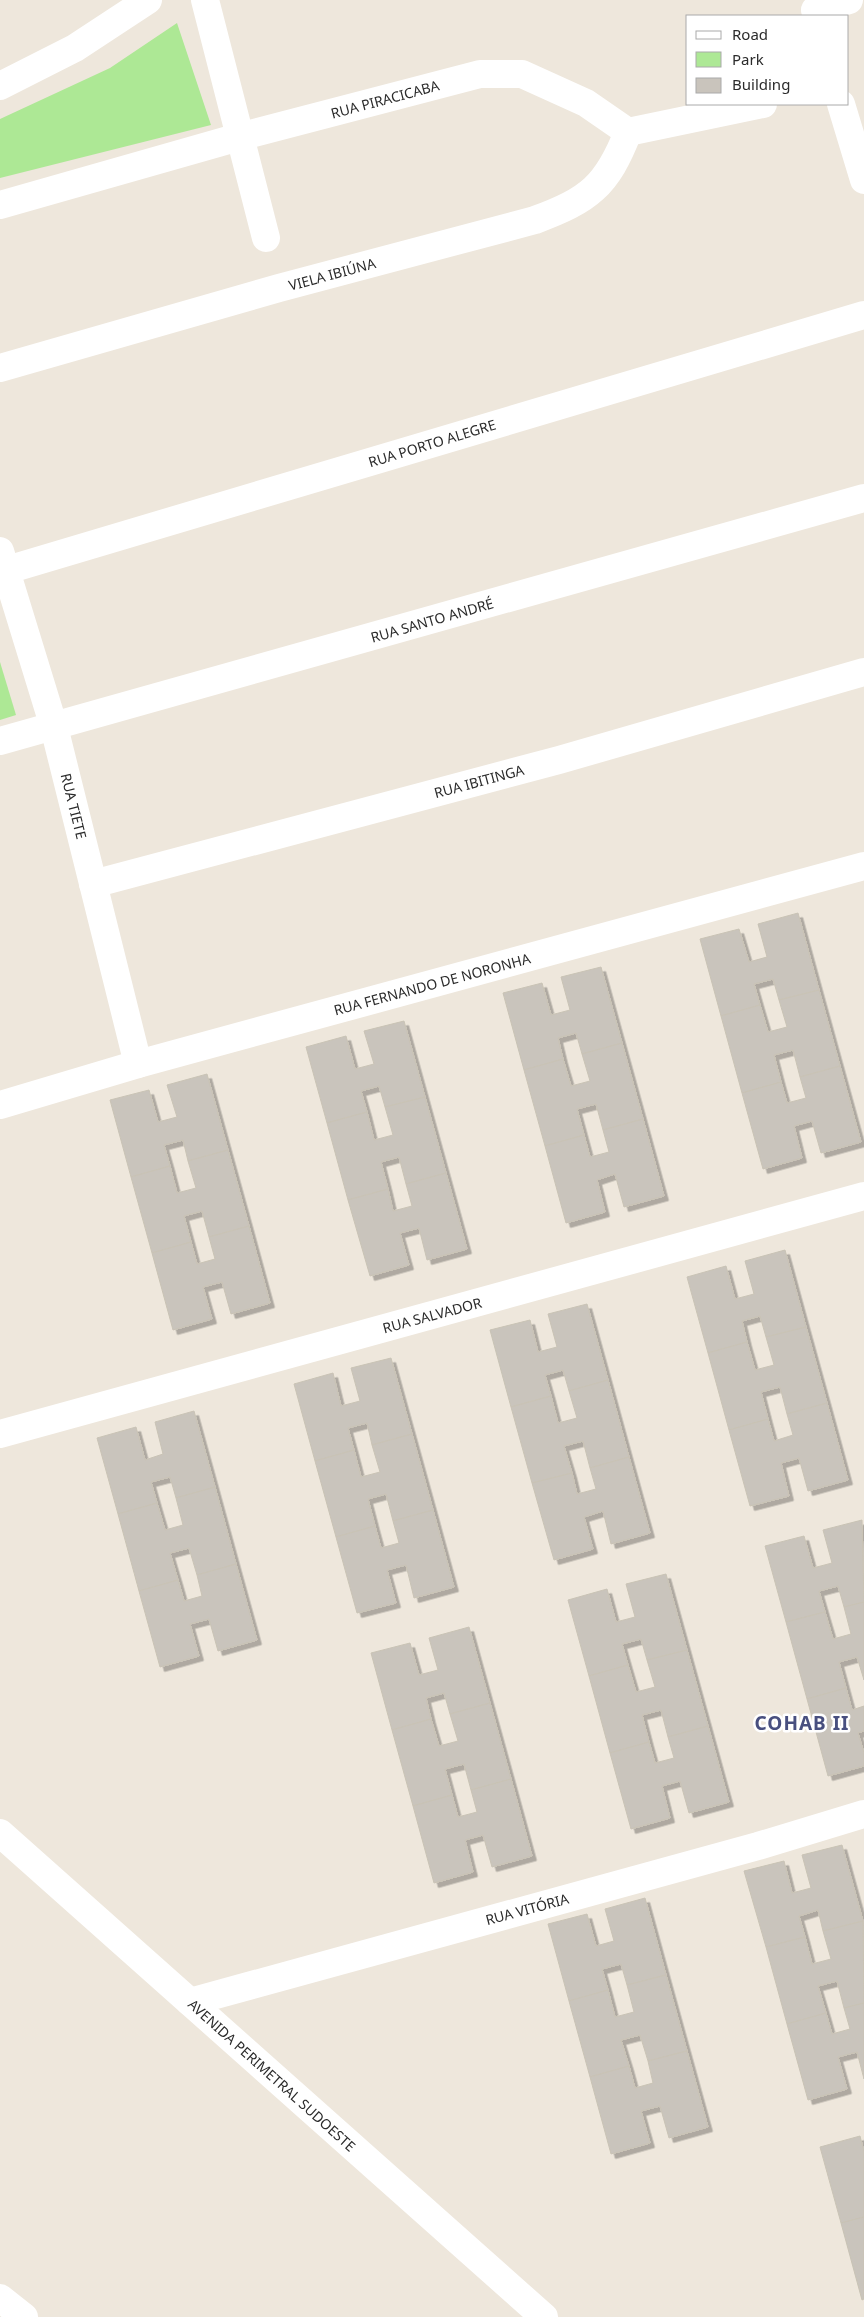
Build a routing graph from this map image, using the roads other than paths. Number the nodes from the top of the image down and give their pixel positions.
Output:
1 (148, 0) edge
2 (205, 0) edge
3 (849, 0) edge
4 (815, 9) edge
5 (0, 86) edge
6 (758, 105) edge
7 (841, 105) edge
8 (628, 132) junction
9 (239, 137) junction
10 (864, 180) edge
11 (0, 205) edge
12 (266, 238) dead end
13 (864, 315) edge
14 (0, 368) edge
15 (864, 498) edge
16 (2, 564) edge
17 (864, 672) edge
18 (54, 727) junction
19 (0, 741) edge
20 (864, 866) edge
21 (93, 884) junction
22 (138, 1064) junction
23 (0, 1105) edge
24 (864, 1196) edge
25 (3, 1430) edge
26 (864, 1814) edge
27 (0, 1833) edge
28 (190, 2002) junction
29 (0, 2298) edge
30 (24, 2317) edge
31 (544, 2317) edge

1 - 5 street
2 - 9 street
3 - 4 street
6 - 8 street
7 - 10 street
8 - 9 street, RUA PIRACICABA
8 - 14 street, VIELA IBIÚNA
9 - 11 street, RUA PIRACICABA
9 - 12 street
13 - 16 street, RUA PORTO ALEGRE
15 - 18 street, RUA SANTO ANDRÉ
16 - 18 street, RUA TIETE
17 - 21 street, RUA IBITINGA
18 - 19 street, RUA SANTO ANDRÉ
18 - 21 street, RUA TIETE
20 - 22 street, RUA FERNANDO DE NORONHA
21 - 22 street, RUA TIETE
22 - 23 street, RUA FERNANDO DE NORONHA
24 - 25 street, RUA SALVADOR
26 - 28 street, RUA VITÓRIA
27 - 28 street, AVENIDA PERIMETRAL SUDOESTE
28 - 31 street, AVENIDA PERIMETRAL SUDOESTE
29 - 30 street

